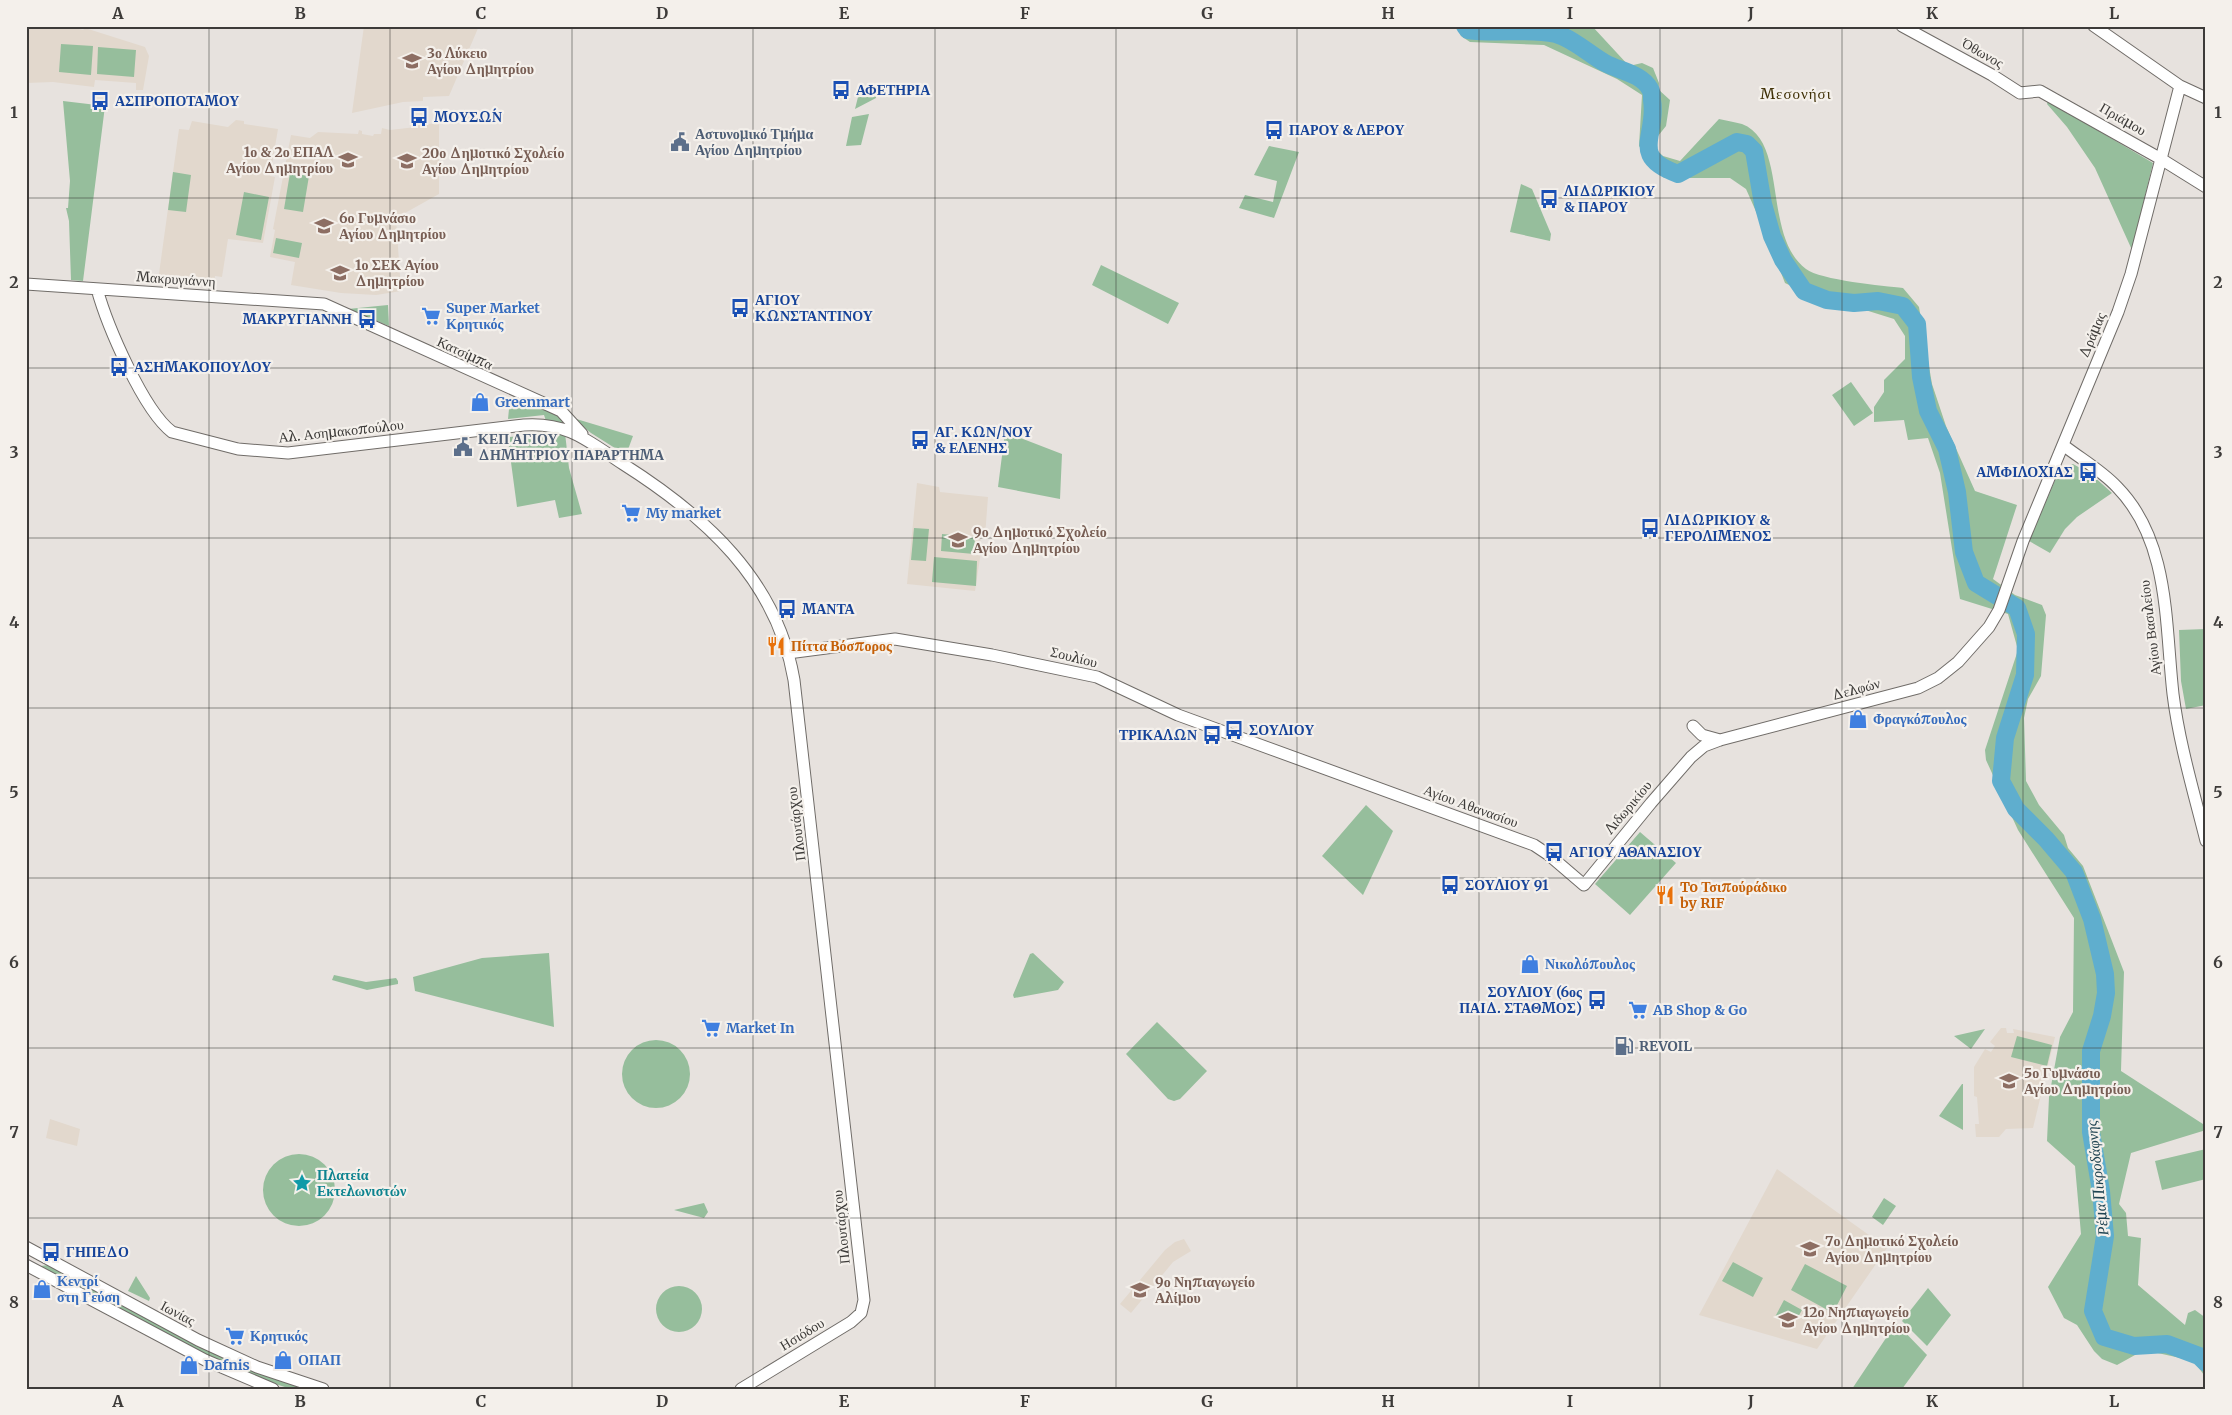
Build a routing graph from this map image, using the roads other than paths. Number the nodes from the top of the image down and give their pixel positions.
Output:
1 (1902, 26) edge
2 (2094, 26) edge
3 (2180, 86) junction
4 (2020, 94) joint
5 (2206, 98) edge
6 (2161, 158) junction
7 (2206, 187) edge
8 (26, 284) edge
9 (97, 289) junction
10 (324, 304) joint
11 (586, 439) junction
12 (2063, 445) junction
13 (2007, 588) joint
14 (788, 653) junction
15 (1693, 726) dead end
16 (1720, 740) junction
17 (1698, 751) joint
18 (1337, 772) joint
19 (2206, 841) edge
20 (1584, 885) joint
21 (26, 1247) edge
22 (26, 1265) edge
23 (864, 1294) joint
24 (273, 1389) edge
25 (323, 1389) edge
26 (741, 1389) edge

1 - 4 street, Όθωνος
2 - 3 street
3 - 5 street
3 - 6 street, Δράμας
4 - 6 street, Πριάμου
6 - 7 street, Πριάμου
6 - 12 street, Δράμας
8 - 9 street, Μακρυγιάννη
9 - 10 street, Μακρυγιάννη
9 - 11 street, Αλ. Ασημακοπούλου
10 - 11 street, Κατσίμπα
11 - 14 street, Πλουτάρχου
12 - 13 street, Δράμας
12 - 19 street, Αγίου Βασιλείου
13 - 16 street, Δελφών
14 - 18 street, Σουλίου
14 - 23 street, Πλουτάρχου
15 - 16 street
16 - 17 street, Δελφών
17 - 20 street, Λιδωρικίου
18 - 20 street, Αγίου Αθανασίου
21 - 25 street, Ιωνίας
22 - 24 street
23 - 26 street, Ησιόδου

